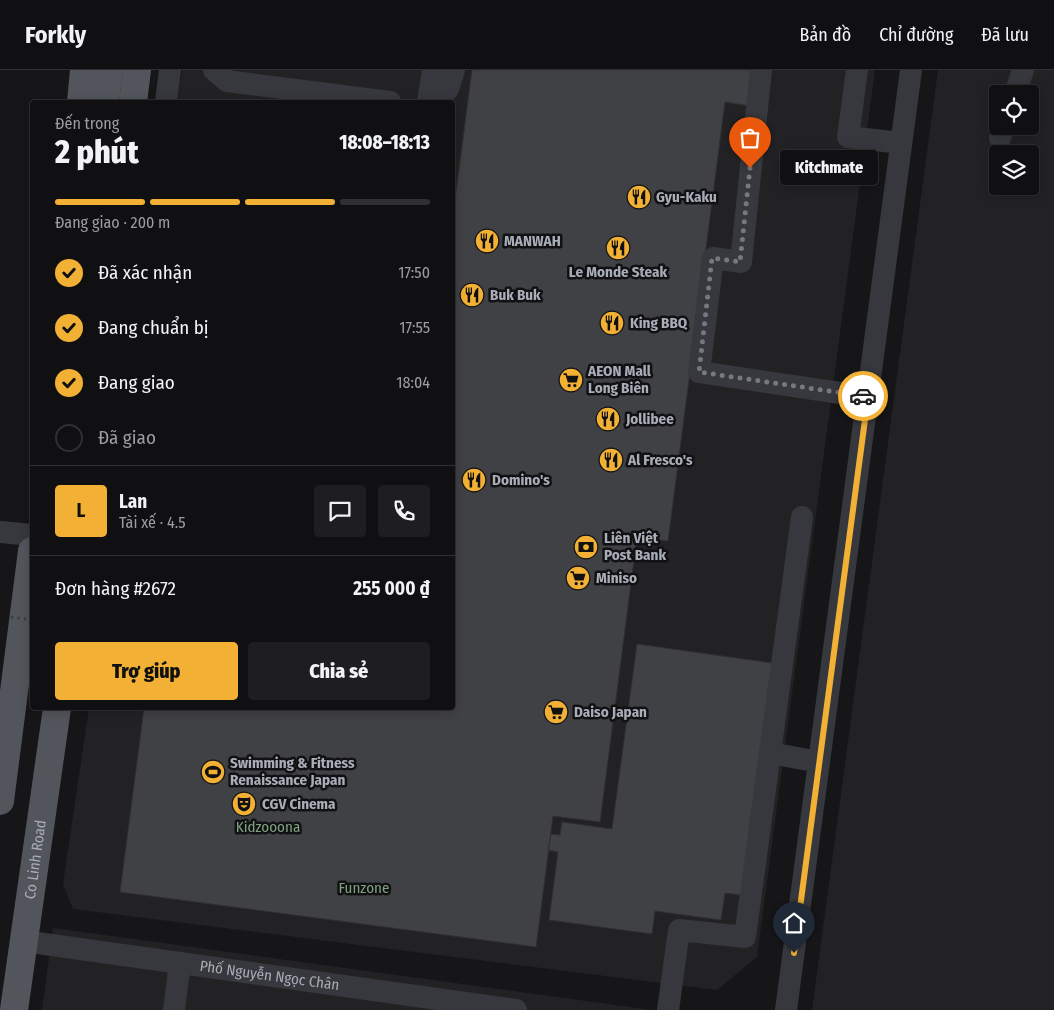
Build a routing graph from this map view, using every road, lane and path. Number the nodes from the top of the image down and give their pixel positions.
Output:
1 (84, 70) edge
2 (109, 70) edge
3 (137, 70) edge
4 (170, 70) edge
5 (214, 70) edge
6 (413, 70) edge
7 (419, 70) edge
8 (433, 70) edge
9 (454, 70) edge
10 (761, 70) edge
11 (857, 70) edge
12 (911, 70) edge
13 (1023, 70) edge
14 (1018, 85) edge
15 (288, 96) edge
16 (81, 100) edge
17 (105, 100) edge
18 (133, 100) edge
19 (166, 100) edge
20 (356, 100) edge
21 (428, 100) edge
22 (436, 100) edge
23 (901, 143) junction
24 (868, 397) junction
25 (802, 517) dead end
26 (0, 532) edge
27 (30, 536) edge
28 (30, 567) edge
29 (12, 617) dead end
30 (30, 620) edge
31 (57, 710) edge
32 (770, 753) junction
33 (819, 762) junction
34 (0, 801) edge
35 (23, 942) junction
36 (180, 963) junction
37 (14, 1010) edge
38 (174, 1010) edge
39 (516, 1010) edge
40 (668, 1010) edge
41 (786, 1010) edge

1 - 16 main road
2 - 17 main road
3 - 18 main road
4 - 19 street
5 - 15 street
6 - 7 street
8 - 21 street
9 - 22 street
10 - 24 street
11 - 23 street
12 - 23 street
13 - 14 street
15 - 20 street
23 - 24 street
24 - 33 street
25 - 32 street
26 - 27 street
28 - 34 main road
29 - 30 path, bridge
31 - 35 main road, Co Linh Road
32 - 33 street
32 - 40 street
33 - 41 street
35 - 36 street, Phố Nguyễn Ngọc Chân
35 - 37 main road, Co Linh Road
36 - 38 street
36 - 39 street, Phố Nguyễn Ngọc Chân

